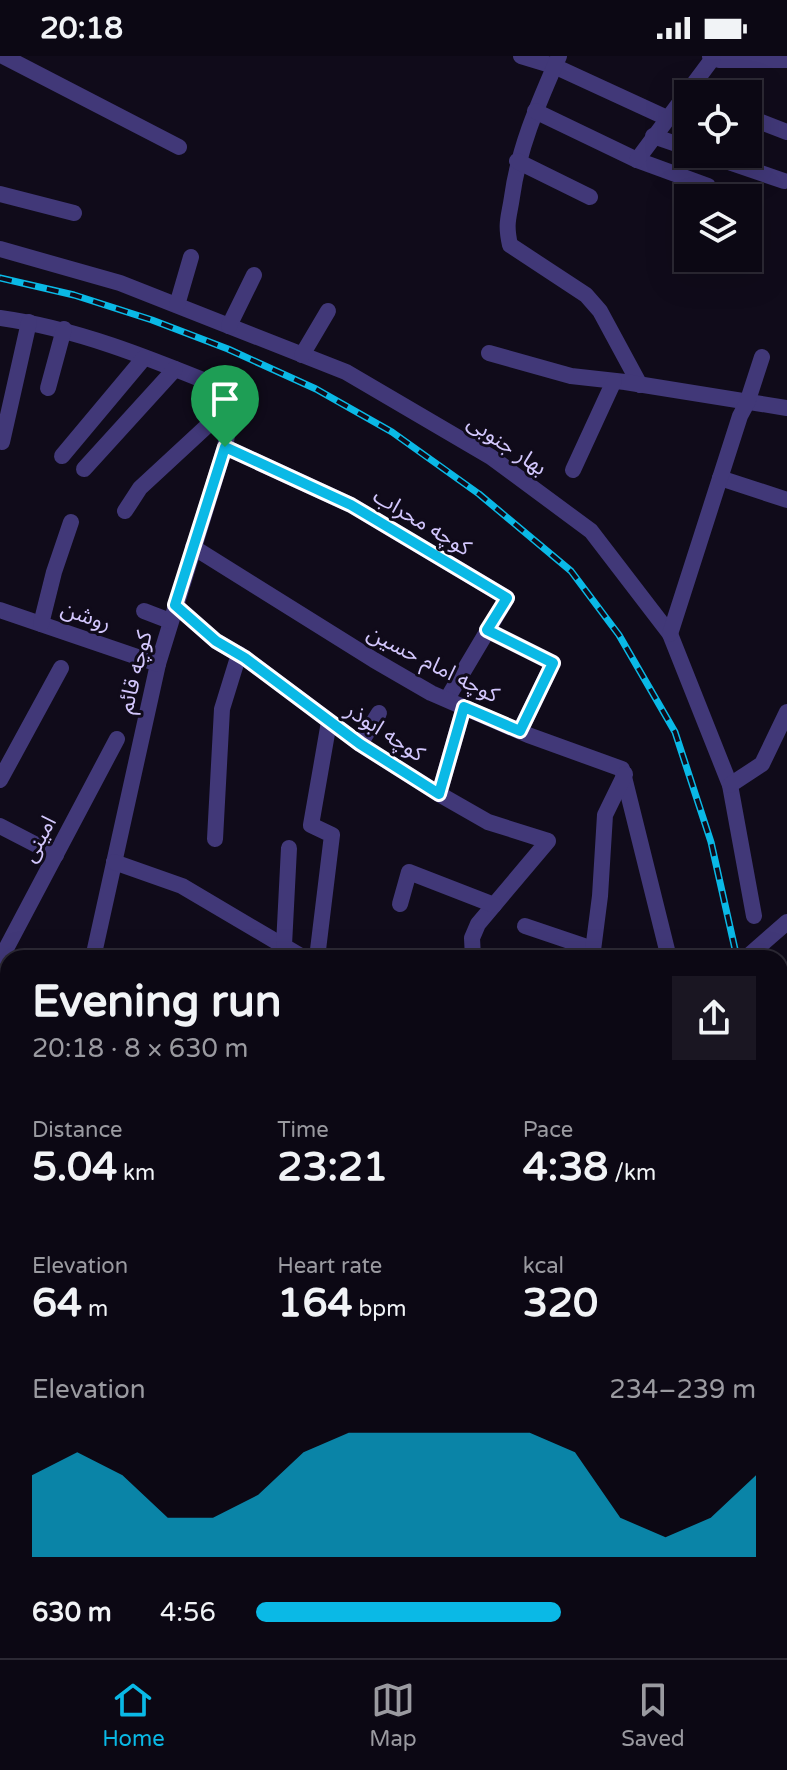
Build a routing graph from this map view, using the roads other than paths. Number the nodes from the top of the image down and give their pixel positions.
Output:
1 (3, 56) edge
2 (521, 56) edge
3 (720, 57) edge
4 (787, 60) edge
5 (556, 61) edge
6 (700, 80) edge
7 (674, 110) edge
8 (535, 111) junction
9 (667, 118) junction
10 (762, 122) edge
11 (787, 132) edge
12 (653, 136) junction
13 (674, 143) edge
14 (179, 147) dead end
15 (637, 160) junction
16 (517, 161) junction
17 (746, 168) edge
18 (784, 181) dead end
19 (703, 184) edge
20 (0, 194) edge
21 (590, 197) dead end
22 (74, 213) dead end
23 (0, 249) edge
24 (191, 257) dead end
25 (254, 275) dead end
26 (177, 305) junction
27 (328, 311) dead end
28 (0, 318) edge
29 (29, 322) junction
30 (229, 326) junction
31 (64, 329) junction
32 (489, 353) dead end
33 (302, 355) junction
34 (762, 357) dead end
35 (144, 358) junction
36 (175, 369) junction
37 (614, 381) junction
38 (640, 385) junction
39 (48, 388) dead end
40 (234, 401) junction
41 (747, 403) junction
42 (787, 408) edge
43 (2, 442) dead end
44 (225, 447) junction
45 (62, 456) dead end
46 (84, 469) dead end
47 (573, 470) dead end
48 (720, 478) junction
49 (787, 500) edge
50 (125, 511) dead end
51 (71, 522) dead end
52 (193, 547) junction
53 (0, 610) edge
54 (144, 611) dead end
55 (173, 613) junction
56 (41, 624) junction
57 (487, 630) junction
58 (670, 634) junction
59 (239, 654) junction
60 (158, 664) junction
61 (61, 668) dead end
62 (447, 699) junction
63 (464, 707) junction
64 (787, 712) edge
65 (379, 713) dead end
66 (329, 722) junction
67 (520, 731) junction
68 (117, 739) dead end
69 (360, 744) junction
70 (625, 774) junction
71 (0, 780) edge
72 (730, 785) junction
73 (439, 794) junction
74 (0, 826) edge
75 (215, 839) dead end
76 (289, 848) dead end
77 (56, 855) junction
78 (114, 862) junction
79 (400, 904) dead end
80 (494, 905) junction
81 (754, 916) dead end
82 (787, 922) edge
83 (525, 926) dead end
84 (284, 945) junction
85 (5, 950) edge
86 (95, 950) edge
87 (292, 950) edge
88 (318, 950) edge
89 (473, 950) edge
90 (582, 950) edge
91 (593, 950) edge
92 (667, 950) edge
93 (755, 950) edge

1 - 14 street
2 - 5 street
3 - 4 street
3 - 6 street
5 - 8 street
5 - 9 street
7 - 9 street
8 - 15 street
8 - 16 street
9 - 12 street
10 - 11 street
12 - 13 street
12 - 15 street
15 - 19 street
16 - 21 street
16 - 38 street
17 - 18 street
20 - 22 street
23 - 26 street, بهار جنوبی
24 - 26 street
25 - 30 street
26 - 30 street, بهار جنوبی
27 - 33 street
28 - 29 street
29 - 31 street
29 - 43 street
30 - 33 street, بهار جنوبی
31 - 35 street
31 - 39 street
32 - 37 street
33 - 58 street, بهار جنوبی
34 - 41 street
35 - 36 street
35 - 45 street
36 - 40 street
36 - 46 street
37 - 38 street
37 - 47 street
38 - 41 street
40 - 44 street, کوچه قائم
40 - 50 street
41 - 42 street
41 - 48 street
44 - 52 street, کوچه قائم
44 - 57 street, کوچه محراب
48 - 49 street
48 - 58 street
51 - 56 street
52 - 55 street, کوچه قائم
52 - 62 street, کوچه امام حسین
53 - 56 street, روشن
54 - 55 street
55 - 59 street, کوچه ابوذر
55 - 60 street, کوچه قائم
56 - 60 street, روشن
57 - 62 street
57 - 67 street
58 - 72 street, بهار جنوبی
59 - 66 street, کوچه ابوذر
59 - 75 street
60 - 78 street, کوچه قائم
61 - 71 street
62 - 63 street, کوچه امام حسین
63 - 67 street, کوچه امام حسین
63 - 73 street
64 - 72 street
65 - 69 street
66 - 69 street, کوچه ابوذر
66 - 88 street
67 - 70 street, کوچه امام حسین
68 - 77 street, امینی
69 - 73 street, کوچه ابوذر
70 - 91 street
70 - 92 street
72 - 81 street, بهار جنوبی
73 - 80 street, کوچه ابوذر
74 - 77 street
76 - 84 street
77 - 85 street, امینی
78 - 84 street
78 - 86 street, کوچه قائم
79 - 80 street
80 - 89 street, کوچه ابوذر
82 - 93 street
83 - 90 street
84 - 87 street

